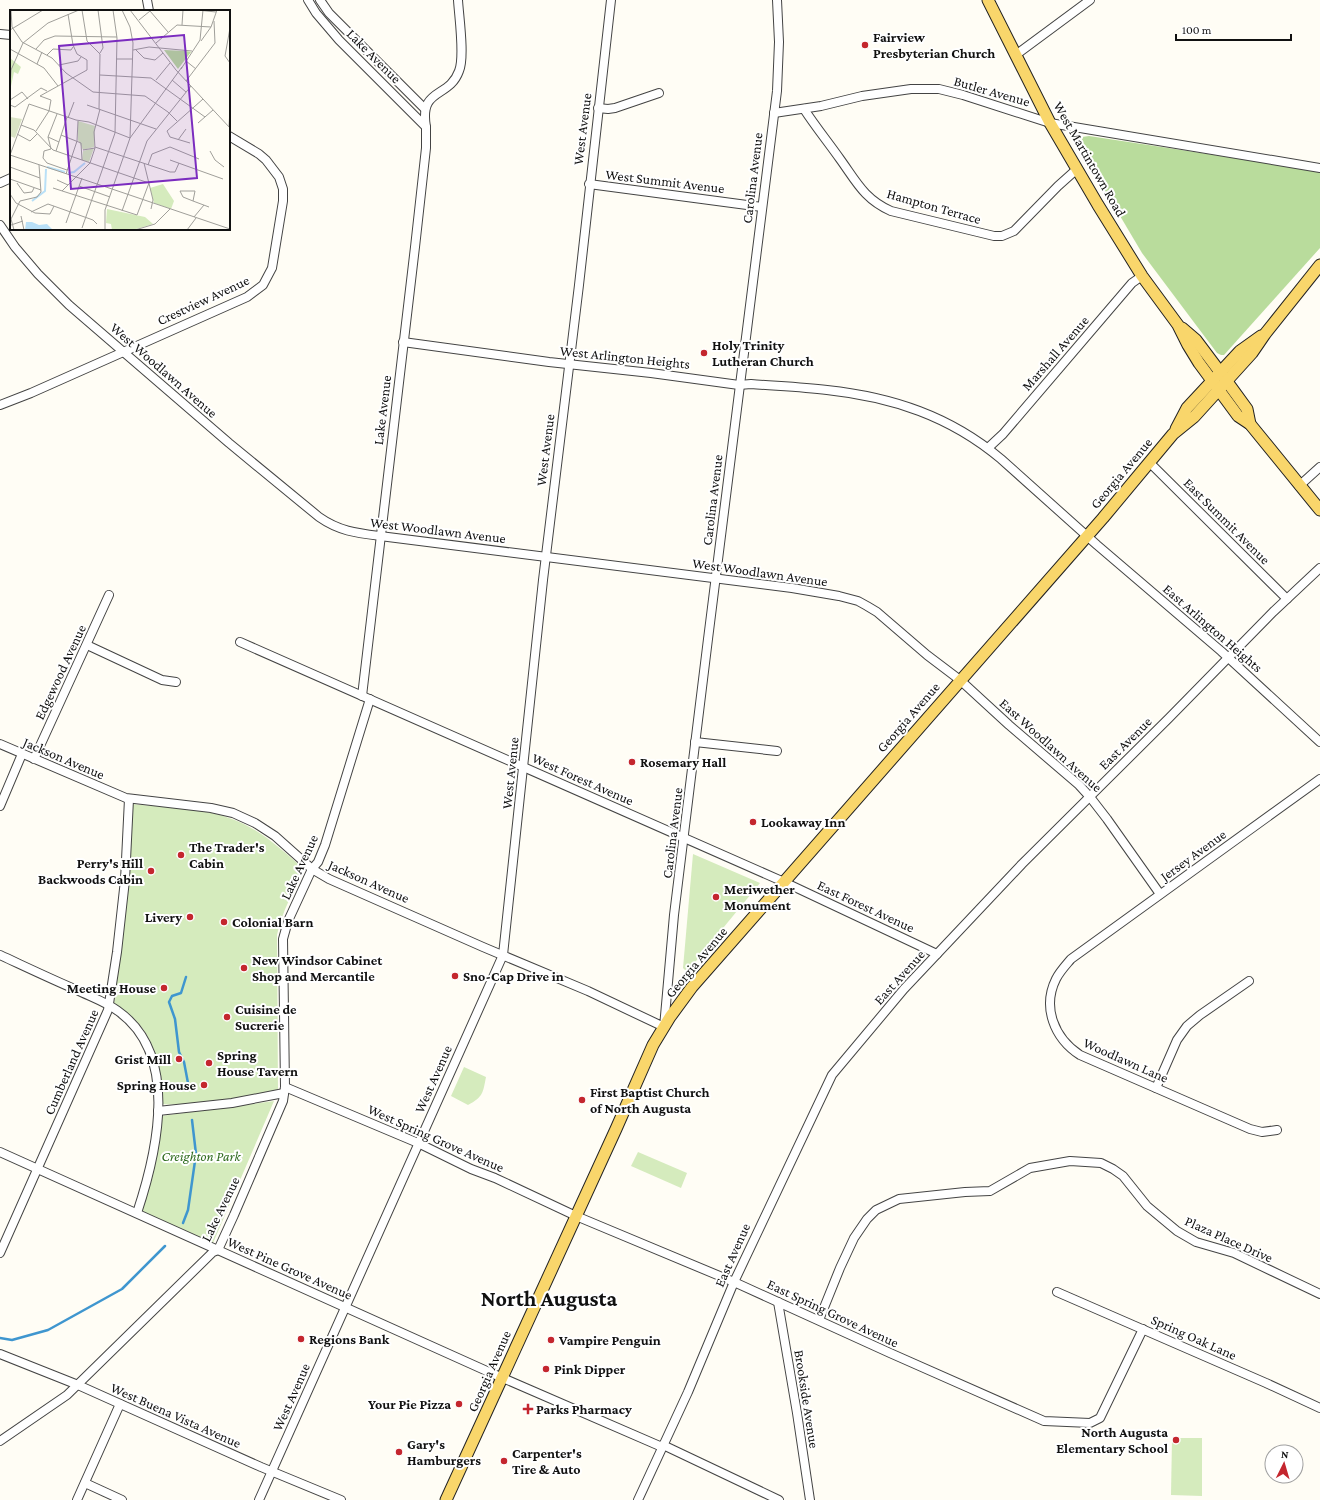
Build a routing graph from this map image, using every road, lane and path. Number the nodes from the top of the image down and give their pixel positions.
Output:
1 (147, 0) edge
2 (308, 0) edge
3 (320, 0) edge
4 (458, 0) edge
5 (611, 0) edge
6 (777, 0) edge
7 (988, 0) edge
8 (1090, 0) edge
9 (149, 10) edge
10 (0, 34) edge
11 (10, 35) edge
12 (1016, 54) junction
13 (659, 94) dead end
14 (598, 108) junction
15 (804, 108) junction
16 (425, 109) junction
17 (774, 113) junction
18 (1050, 122) junction
19 (426, 127) junction
20 (230, 137) edge
21 (1320, 168) edge
22 (1077, 169) junction
23 (10, 178) edge
24 (0, 183) edge
25 (589, 184) junction
26 (762, 207) junction
27 (0, 225) edge
28 (1318, 272) edge
29 (1142, 276) junction
30 (1178, 325) junction
31 (404, 342) junction
32 (123, 351) junction
33 (569, 364) junction
34 (1224, 377) junction
35 (739, 384) junction
36 (1216, 385) junction
37 (0, 405) edge
38 (1250, 424) junction
39 (988, 448) junction
40 (1149, 462) junction
41 (1320, 467) edge
42 (1299, 486) junction
43 (1320, 510) edge
44 (1087, 535) junction
45 (380, 536) junction
46 (546, 557) junction
47 (1320, 568) edge
48 (715, 579) junction
49 (109, 595) dead end
50 (1287, 599) junction
51 (240, 642) dead end
52 (87, 645) junction
53 (1228, 658) junction
54 (960, 680) junction
55 (176, 682) dead end
56 (362, 696) junction
57 (370, 699) junction
58 (695, 742) junction
59 (1320, 742) edge
60 (0, 744) edge
61 (777, 751) dead end
62 (22, 754) junction
63 (34, 759) junction
64 (524, 767) junction
65 (1320, 779) edge
66 (1090, 797) junction
67 (129, 799) junction
68 (0, 806) edge
69 (684, 838) junction
70 (312, 869) junction
71 (784, 882) junction
72 (1160, 894) junction
73 (1081, 952) joint
74 (937, 954) junction
75 (0, 955) edge
76 (503, 955) junction
77 (1249, 981) dead end
78 (110, 1005) junction
79 (664, 1026) junction
80 (1156, 1088) junction
81 (285, 1090) junction
82 (158, 1111) junction
83 (1277, 1130) dead end
84 (418, 1143) junction
85 (0, 1152) edge
86 (37, 1169) junction
87 (137, 1214) junction
88 (576, 1216) junction
89 (218, 1250) junction
90 (0, 1253) edge
91 (734, 1282) junction
92 (1057, 1292) dead end
93 (1320, 1294) edge
94 (778, 1302) junction
95 (345, 1307) junction
96 (819, 1320) junction
97 (1143, 1329) junction
98 (0, 1354) edge
99 (503, 1378) junction
100 (78, 1385) junction
101 (120, 1404) junction
102 (1320, 1408) edge
103 (0, 1441) edge
104 (663, 1446) junction
105 (272, 1471) junction
106 (85, 1483) junction
107 (77, 1500) edge
108 (122, 1500) edge
109 (259, 1500) edge
110 (341, 1500) edge
111 (446, 1500) edge
112 (638, 1500) edge
113 (779, 1500) edge
114 (810, 1500) edge

1 - 9 street
2 - 19 street, Lake Avenue
3 - 16 street, Lake Avenue
4 - 16 street
5 - 14 street, West Avenue
6 - 17 street, Carolina Avenue
7 - 12 main road, West Martintown Road
8 - 12 street
10 - 11 street
12 - 18 main road, West Martintown Road
13 - 14 street
14 - 25 street, West Avenue
15 - 17 street, Butler Avenue
15 - 18 street, Butler Avenue
15 - 22 street, Hampton Terrace
16 - 19 street, Lake Avenue
17 - 26 street, Carolina Avenue
18 - 21 street, Butler Avenue
18 - 22 main road, West Martintown Road
19 - 31 street, Lake Avenue
20 - 32 street, Crestview Avenue
22 - 29 main road, West Martintown Road
23 - 24 street
25 - 26 street, West Summit Avenue
25 - 33 street, West Avenue
26 - 35 street, Carolina Avenue
27 - 32 street, West Woodlawn Avenue
28 - 34 main road, Georgia Avenue
29 - 30 main road, West Martintown Road
29 - 39 street, Marshall Avenue
30 - 34 main road, West Martintown Road
30 - 36 main road, West Martintown Road
31 - 33 street, West Arlington Heights
31 - 45 street, Lake Avenue
32 - 37 street, Crestview Avenue
32 - 45 street, West Woodlawn Avenue
33 - 35 street, West Arlington Heights
33 - 46 street, West Avenue
34 - 36 main road, Georgia Avenue
34 - 38 main road, West Martintown Road
35 - 39 street, West Arlington Heights
35 - 48 street, Carolina Avenue
36 - 38 main road, West Martintown Road
36 - 40 main road, Georgia Avenue
38 - 42 main road
39 - 44 street, West Arlington Heights
40 - 44 main road, Georgia Avenue
40 - 50 street, East Summit Avenue
41 - 42 street
42 - 43 main road
44 - 53 street, East Arlington Heights
44 - 54 main road, Georgia Avenue
45 - 46 street, West Woodlawn Avenue
45 - 56 street, Lake Avenue
46 - 48 street, West Woodlawn Avenue
46 - 64 street, West Avenue
47 - 50 street, East Avenue
48 - 54 street, West Woodlawn Avenue
48 - 58 street, Carolina Avenue
49 - 52 street, Edgewood Avenue
50 - 53 street, East Avenue
51 - 56 street, West Forest Avenue
52 - 55 street
52 - 63 street, Edgewood Avenue
53 - 59 street, East Arlington Heights
53 - 66 street, East Avenue
54 - 66 street, East Woodlawn Avenue
54 - 71 main road, Georgia Avenue
56 - 57 street, West Forest Avenue
57 - 64 street, West Forest Avenue
57 - 70 street, Lake Avenue
58 - 61 street
58 - 69 street, Carolina Avenue
60 - 62 street, Jackson Avenue
62 - 63 street, Jackson Avenue
62 - 68 street
63 - 67 street, Jackson Avenue
64 - 69 street, West Forest Avenue
64 - 76 street, West Avenue
65 - 72 street, Jersey Avenue
66 - 72 street, East Woodlawn Avenue
66 - 74 street, East Avenue
67 - 70 street, Jackson Avenue
67 - 78 street, Cumberland Avenue
69 - 71 street, West Forest Avenue
69 - 79 street, Carolina Avenue
70 - 76 street, Jackson Avenue
70 - 81 street, Lake Avenue
71 - 74 street, East Forest Avenue
71 - 79 main road, Georgia Avenue
72 - 73 street, Jersey Avenue
73 - 80 street, Woodlawn Lane
74 - 91 street, East Avenue
75 - 78 street
76 - 79 street, Jackson Avenue
76 - 84 street, West Avenue
77 - 80 street
78 - 82 street
78 - 86 street, Cumberland Avenue
79 - 88 main road, Georgia Avenue
80 - 83 street, Woodlawn Lane
81 - 82 street
81 - 84 street, West Spring Grove Avenue
81 - 89 street, Lake Avenue
82 - 87 street
84 - 88 street, West Spring Grove Avenue
84 - 95 street, West Avenue
85 - 86 street, West Pine Grove Avenue
86 - 87 street, West Pine Grove Avenue
86 - 90 street, Cumberland Avenue
87 - 89 street, West Pine Grove Avenue
88 - 91 street, East Spring Grove Avenue
88 - 99 main road, Georgia Avenue
89 - 95 street, West Pine Grove Avenue
89 - 100 street, Lake Avenue
91 - 94 street, East Spring Grove Avenue
91 - 104 street, East Avenue
92 - 97 street, Spring Oak Lane
93 - 96 street, Plaza Place Drive
94 - 96 street, East Spring Grove Avenue
94 - 114 street, Brookside Avenue
95 - 99 street, West Pine Grove Avenue
95 - 105 street, West Avenue
96 - 97 street, East Spring Grove Avenue
97 - 102 street, Spring Oak Lane
98 - 100 street, West Buena Vista Avenue
99 - 104 street, West Pine Grove Avenue
99 - 111 main road, Georgia Avenue
100 - 101 street, West Buena Vista Avenue
100 - 103 street, Lake Avenue
101 - 105 street, West Buena Vista Avenue
101 - 106 street
104 - 112 street, East Avenue
104 - 113 street, West Pine Grove Avenue
105 - 109 street, West Avenue
105 - 110 street, West Buena Vista Avenue
106 - 107 street
106 - 108 street

